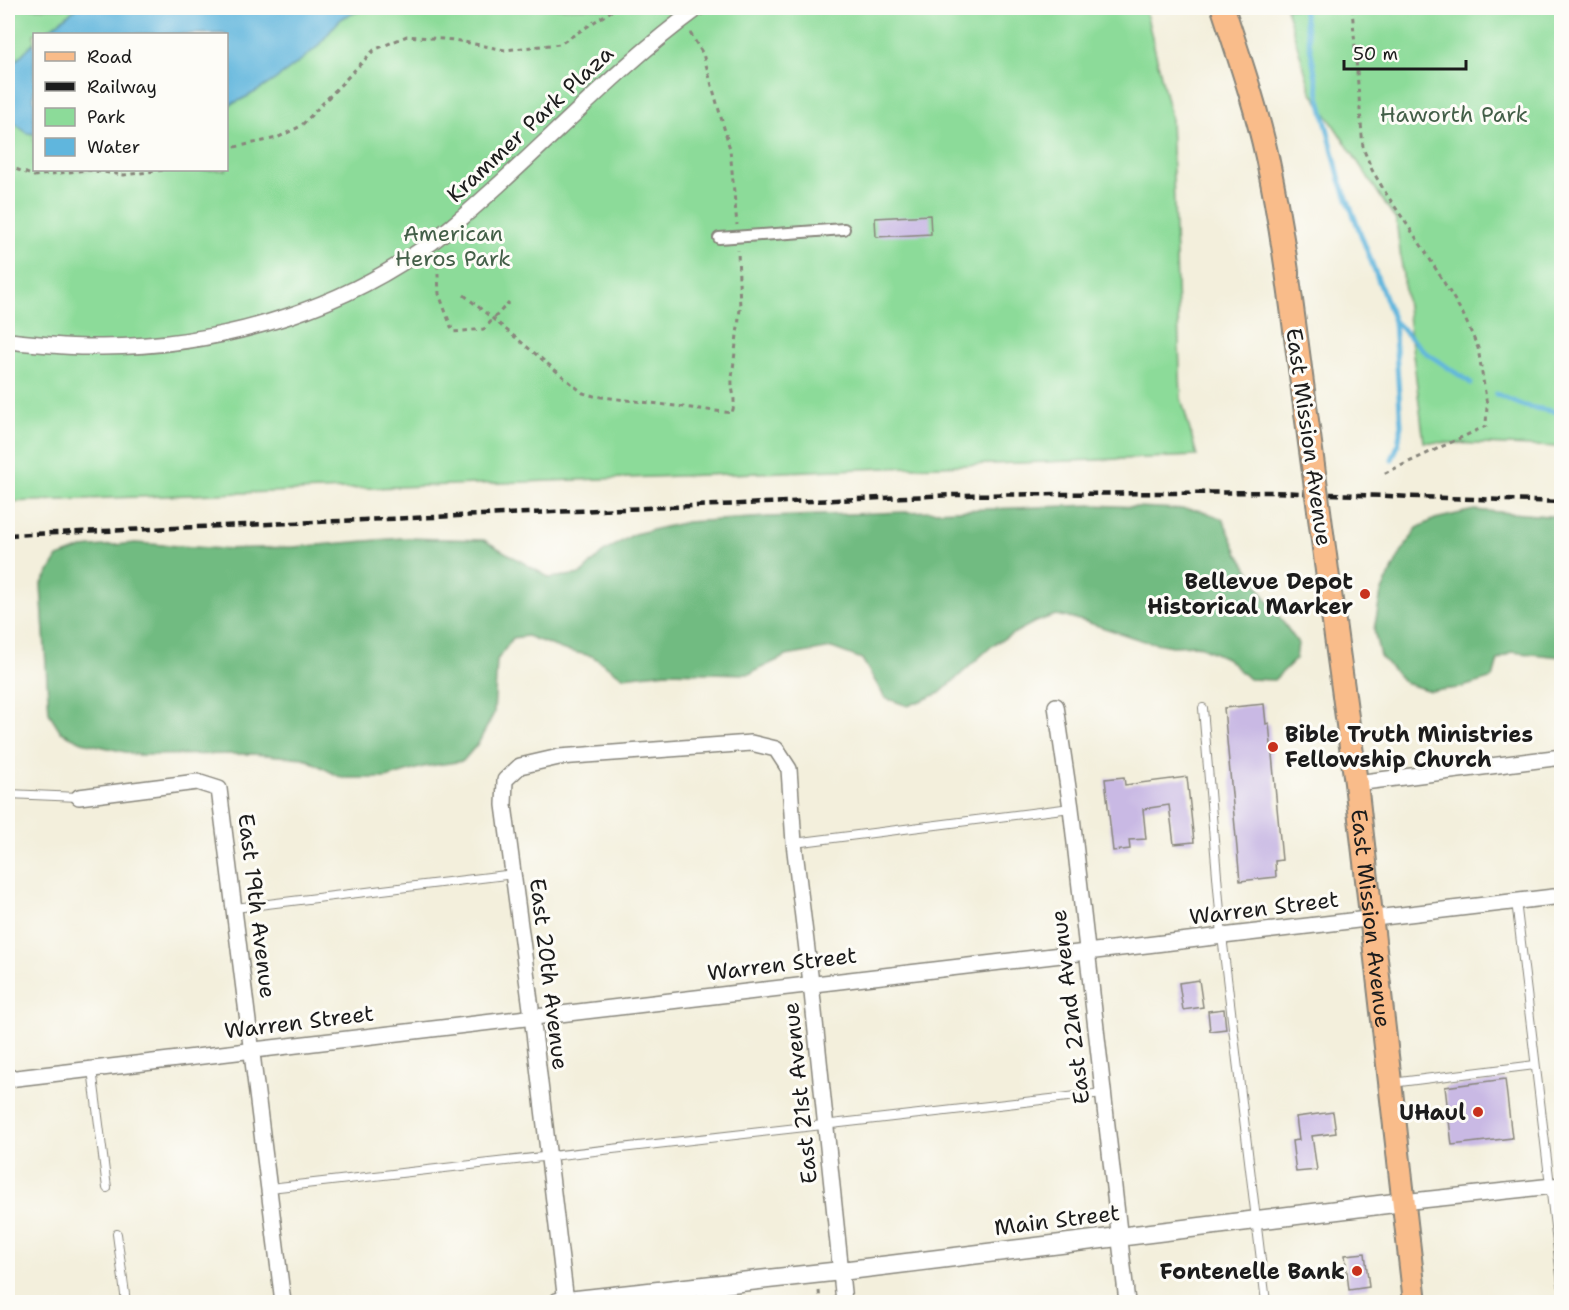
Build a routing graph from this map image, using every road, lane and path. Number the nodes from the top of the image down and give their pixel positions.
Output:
1 (616, 8) edge
2 (698, 8) edge
3 (1223, 8) edge
4 (1352, 8) edge
5 (681, 20) junction
6 (228, 149) edge
7 (8, 166) edge
8 (78, 171) edge
9 (94, 171) edge
10 (156, 171) edge
11 (844, 229) dead end
12 (738, 237) junction
13 (719, 238) dead end
14 (429, 244) junction
15 (464, 295) dead end
16 (509, 302) dead end
17 (494, 320) junction
18 (8, 341) edge
19 (1381, 475) dead end
20 (1056, 706) dead end
21 (1203, 708) dead end
22 (629, 752) joint
23 (1562, 757) edge
24 (1356, 783) junction
25 (8, 795) edge
26 (79, 797) joint
27 (1071, 808) junction
28 (794, 843) junction
29 (514, 874) junction
30 (1562, 896) edge
31 (1516, 901) junction
32 (234, 908) junction
33 (1372, 918) junction
34 (1222, 936) junction
35 (1086, 952) junction
36 (811, 983) junction
37 (532, 1016) junction
38 (253, 1050) junction
39 (1535, 1065) junction
40 (92, 1069) junction
41 (8, 1079) edge
42 (1390, 1083) junction
43 (1103, 1093) junction
44 (826, 1124) junction
45 (549, 1157) junction
46 (1555, 1186) edge
47 (107, 1188) dead end
48 (270, 1188) junction
49 (1403, 1202) junction
50 (1257, 1220) junction
51 (117, 1234) dead end
52 (1119, 1237) junction
53 (841, 1271) junction
54 (1562, 1285) edge
55 (126, 1302) edge
56 (283, 1302) edge
57 (563, 1302) edge
58 (844, 1302) edge
59 (1127, 1302) edge
60 (1266, 1302) edge
61 (1415, 1302) edge

1 - 6 path
2 - 5 street, Krammer Park Plaza
3 - 24 main road, East Mission Avenue, bridge
4 - 19 path
5 - 12 path
5 - 14 street, Krammer Park Plaza
7 - 8 path
9 - 10 path
11 - 12 street
12 - 13 street
12 - 17 path
14 - 17 path
14 - 18 street, Krammer Park Plaza
15 - 17 path
16 - 17 path
20 - 27 street, East 22nd Avenue
21 - 34 lane
22 - 28 street, East 21st Avenue
22 - 29 street, East 20th Avenue
23 - 24 street
24 - 33 main road, East Mission Avenue
25 - 26 lane
26 - 32 street, East 19th Avenue
27 - 28 lane
27 - 35 street, East 22nd Avenue
28 - 36 street, East 21st Avenue
29 - 32 lane
29 - 37 street, East 20th Avenue
30 - 31 street, Warren Street
31 - 33 street, Warren Street
31 - 39 lane
32 - 38 street, East 19th Avenue
33 - 34 street, Warren Street
33 - 42 main road, East Mission Avenue
34 - 35 street, Warren Street
34 - 50 lane
35 - 36 street, Warren Street
35 - 43 street, East 22nd Avenue
36 - 37 street, Warren Street
36 - 44 street, East 21st Avenue
37 - 38 street, Warren Street
37 - 45 street, East 20th Avenue
38 - 40 street, Warren Street
38 - 48 street, East 19th Avenue
39 - 42 lane
39 - 46 lane
40 - 41 street, Warren Street
40 - 47 lane
42 - 49 main road, East Mission Avenue
43 - 44 lane
43 - 52 street, East 22nd Avenue
44 - 45 lane
44 - 53 street, East 21st Avenue
45 - 48 lane
45 - 57 street, East 20th Avenue
46 - 49 street, Main Street
46 - 54 lane
48 - 56 street, East 19th Avenue
49 - 50 street, Main Street
49 - 61 main road, East Mission Avenue
50 - 52 street, Main Street
50 - 60 lane
51 - 55 lane
52 - 53 street, Main Street
52 - 59 street, East 22nd Avenue
53 - 57 street, Main Street
53 - 58 street, East 21st Avenue

